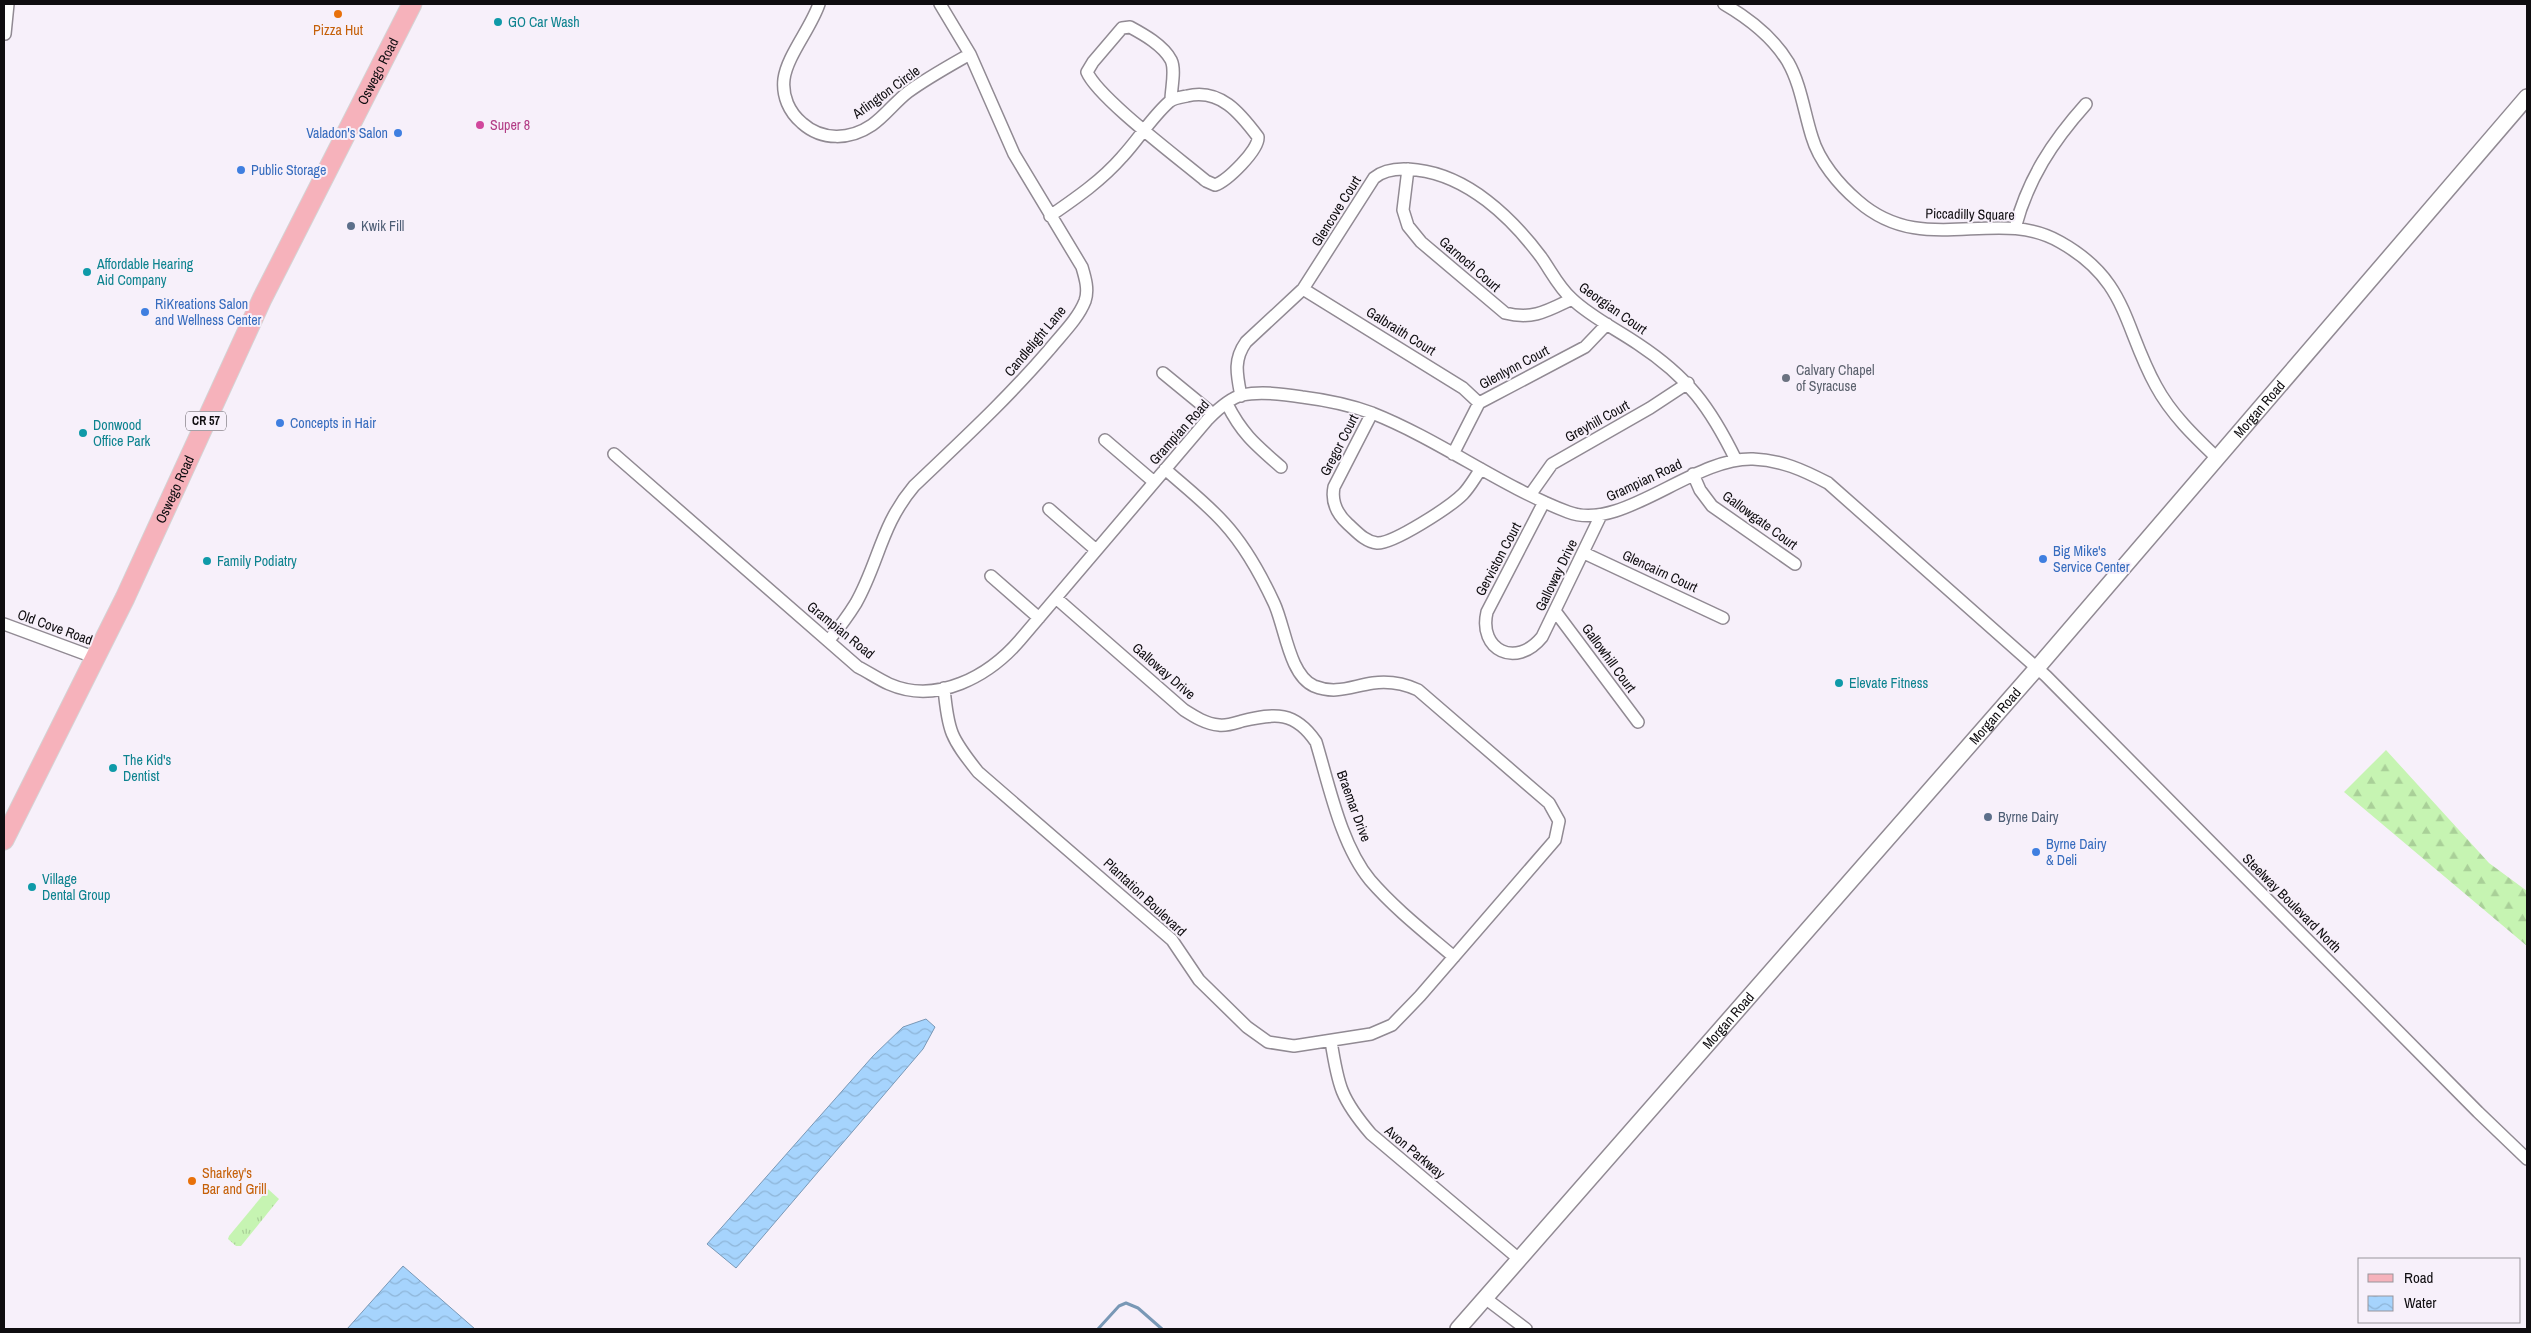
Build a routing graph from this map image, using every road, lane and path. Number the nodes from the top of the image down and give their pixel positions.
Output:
1 (8, 4) edge
2 (412, 4) edge
3 (819, 4) edge
4 (1724, 4) edge
5 (944, 5) edge
6 (5, 34) dead end
7 (970, 54) junction
8 (2527, 98) edge
9 (1171, 100) junction
10 (2086, 104) dead end
11 (1145, 130) junction
12 (1408, 169) junction
13 (1050, 216) junction
14 (2014, 228) junction
15 (1304, 290) junction
16 (1572, 299) junction
17 (1607, 324) junction
18 (1163, 373) dead end
19 (1688, 383) junction
20 (1241, 396) junction
21 (1479, 403) junction
22 (1226, 404) junction
23 (1372, 413) junction
24 (1213, 414) junction
25 (1105, 440) dead end
26 (614, 454) dead end
27 (1453, 454) junction
28 (2217, 458) junction
29 (1736, 460) junction
30 (1281, 467) dead end
31 (1165, 469) junction
32 (1481, 469) junction
33 (1693, 474) junction
34 (1154, 482) junction
35 (1530, 495) junction
36 (1544, 502) junction
37 (1048, 509) dead end
38 (1601, 515) junction
39 (1096, 550) junction
40 (1584, 553) junction
41 (1795, 564) dead end
42 (991, 576) dead end
43 (1056, 598) junction
44 (1555, 611) junction
45 (1039, 618) junction
46 (1723, 618) dead end
47 (4, 624) edge
48 (829, 640) junction
49 (1534, 646) joint
50 (96, 658) junction
51 (2037, 668) junction
52 (944, 688) junction
53 (1638, 722) dead end
54 (1297, 723) joint
55 (4, 840) edge
56 (1454, 957) junction
57 (1331, 1041) junction
58 (2527, 1159) edge
59 (1518, 1259) junction
60 (1485, 1298) junction
61 (1458, 1329) edge
62 (1526, 1329) edge

1 - 6 street
2 - 50 main road, Oswego Road / CR 57
3 - 7 street, Arlington Circle
4 - 14 street, Piccadilly Square
5 - 7 street, Candlelight Lane
7 - 13 street, Candlelight Lane
8 - 28 street, Morgan Road
9 - 11 street
9 - 11 street
9 - 11 street
10 - 14 street
11 - 13 street
12 - 15 street, Glencove Court
12 - 16 street, Georgian Court
12 - 16 street, Garnoch Court
13 - 48 street, Candlelight Lane
14 - 28 street, Piccadilly Square
15 - 20 street, Glencove Court
15 - 21 street, Galbraith Court
16 - 17 street, Georgian Court
17 - 19 street, Georgian Court
17 - 21 street, Glenlynn Court
18 - 24 street
19 - 29 street, Georgian Court
19 - 35 street, Greyhill Court
20 - 22 street, Grampian Road
20 - 23 street, Grampian Road
21 - 27 street, Glenlynn Court
22 - 24 street, Grampian Road
22 - 30 street
23 - 27 street, Grampian Road
23 - 32 street, Gregor Court
24 - 31 street, Grampian Road
25 - 34 street
26 - 48 street, Grampian Road
27 - 32 street, Grampian Road
28 - 51 street, Morgan Road
29 - 33 street, Grampian Road
29 - 51 street, Grampian Road
31 - 34 street, Grampian Road
31 - 56 street, Plantation Boulevard
32 - 35 street, Grampian Road
33 - 38 street, Grampian Road
33 - 41 street, Gallowgate Court
34 - 39 street, Grampian Road
35 - 36 street, Grampian Road
36 - 38 street, Grampian Road
36 - 49 street, Gerviston Court
37 - 39 street
38 - 40 street, Galloway Drive
39 - 43 street, Grampian Road
40 - 44 street, Galloway Drive
40 - 46 street, Glencairn Court
42 - 45 street
43 - 45 street, Grampian Road
43 - 54 street, Galloway Drive
44 - 49 street, Galloway Drive
44 - 53 street, Gallowhill Court
45 - 52 street, Grampian Road
47 - 50 street, Old Cove Road
48 - 52 street, Grampian Road
50 - 55 main road, Oswego Road / CR 57
51 - 58 street, Steelway Boulevard North
51 - 59 street, Morgan Road
52 - 57 street, Plantation Boulevard
54 - 56 street, Braemar Drive
56 - 57 street, Plantation Boulevard
57 - 59 street, Avon Parkway
59 - 60 street, Morgan Road
60 - 61 street, Morgan Road
60 - 62 street

